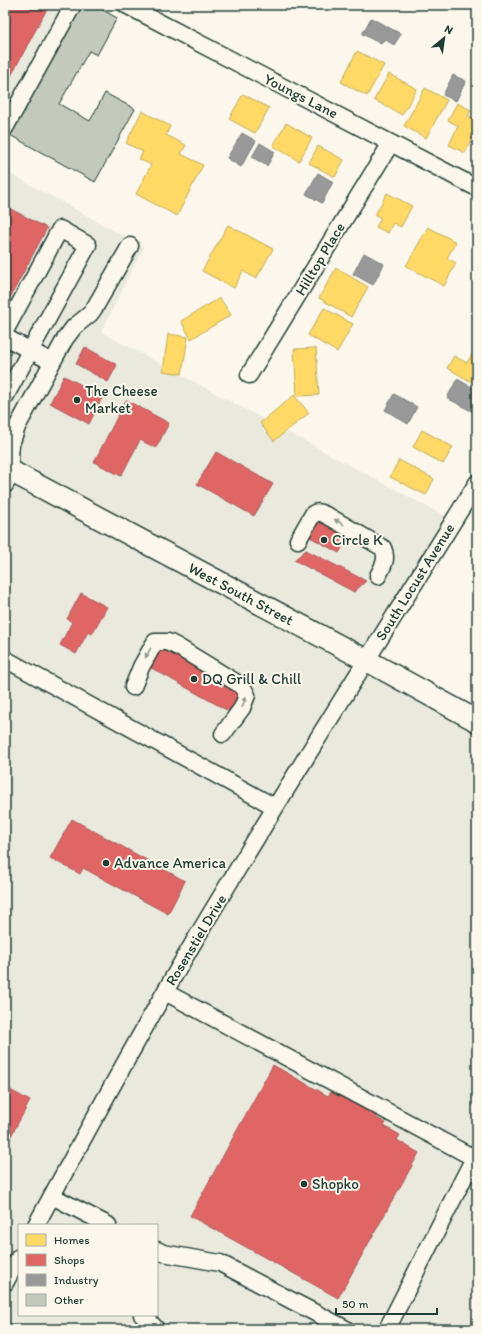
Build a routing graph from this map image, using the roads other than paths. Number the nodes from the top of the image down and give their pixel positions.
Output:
1 (73, 5) edge
2 (126, 5) edge
3 (5, 128) edge
4 (391, 143) junction
5 (477, 188) edge
6 (130, 246) dead end
7 (5, 331) edge
8 (5, 337) edge
9 (30, 350) junction
10 (52, 362) junction
11 (249, 375) dead end
12 (5, 397) edge
13 (7, 475) edge
14 (477, 483) edge
15 (298, 540) dead end
16 (378, 576) dead end
17 (5, 659) edge
18 (366, 660) junction
19 (133, 687) dead end
20 (477, 721) edge
21 (223, 734) dead end
22 (275, 807) junction
23 (165, 992) junction
24 (475, 1155) edge
25 (52, 1196) junction
26 (37, 1224) edge
27 (106, 1224) edge
28 (158, 1250) edge
29 (18, 1259) edge
30 (5, 1283) edge
31 (143, 1316) edge
32 (156, 1329) edge
33 (346, 1329) edge
34 (387, 1329) edge

1 - 3 street
2 - 4 street, Youngs Lane
4 - 5 street, Youngs Lane
4 - 11 street, Hilltop Place
6 - 10 street
7 - 9 street
8 - 9 street
9 - 10 street
9 - 12 street
10 - 13 street
13 - 18 main road, West South Street
14 - 18 street, South Locust Avenue
16 -> 15 street
17 - 22 street
18 - 20 main road, West South Street
18 - 22 street, Rosenstiel Drive
21 -> 19 street
22 - 23 street, Rosenstiel Drive
23 - 24 street
23 - 25 street, Rosenstiel Drive
24 - 34 street
25 - 26 street, Rosenstiel Drive
25 - 27 street
28 - 33 street
29 - 30 street
31 - 32 street

